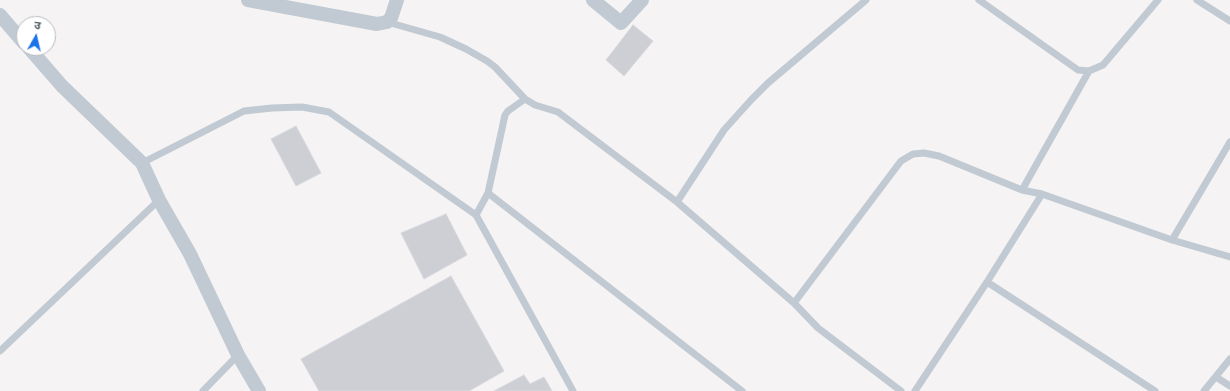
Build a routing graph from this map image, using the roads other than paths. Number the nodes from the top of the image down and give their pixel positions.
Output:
1 (397, 0) edge
2 (593, 0) edge
3 (642, 0) edge
4 (866, 0) edge
5 (979, 0) edge
6 (1158, 0) edge
7 (1197, 0) edge
8 (256, 1) edge
9 (0, 15) edge
10 (1230, 21) edge
11 (387, 22) junction
12 (16, 34) edge
13 (36, 56) edge
14 (1089, 71) junction
15 (525, 99) junction
16 (1230, 142) edge
17 (142, 163) junction
18 (1022, 190) junction
19 (488, 193) junction
20 (1042, 194) junction
21 (159, 200) junction
22 (677, 202) junction
23 (476, 215) junction
24 (1172, 240) junction
25 (1230, 258) edge
26 (987, 282) junction
27 (794, 303) junction
28 (0, 351) edge
29 (238, 355) junction
30 (1230, 359) edge
31 (1216, 377) junction
32 (1230, 386) edge
33 (203, 391) edge
34 (259, 391) edge
35 (573, 391) edge
36 (740, 391) edge
37 (901, 391) edge
38 (915, 391) edge
39 (1155, 391) edge
40 (1204, 391) edge

1 - 11 street
2 - 3 street
4 - 22 lane
5 - 14 lane
6 - 14 lane
7 - 10 lane
8 - 11 street
9 - 12 street
11 - 15 lane
13 - 17 street
14 - 18 lane
15 - 19 lane
15 - 22 lane
16 - 24 lane
17 - 21 street
17 - 23 lane
18 - 20 lane
18 - 27 lane
19 - 23 lane
19 - 36 lane
20 - 24 lane
20 - 26 lane
21 - 28 lane
21 - 29 street
22 - 27 lane
23 - 35 lane
24 - 25 lane
26 - 38 lane
26 - 39 lane
27 - 37 lane
29 - 33 lane
29 - 34 street
30 - 31 lane
31 - 32 lane
31 - 40 lane

